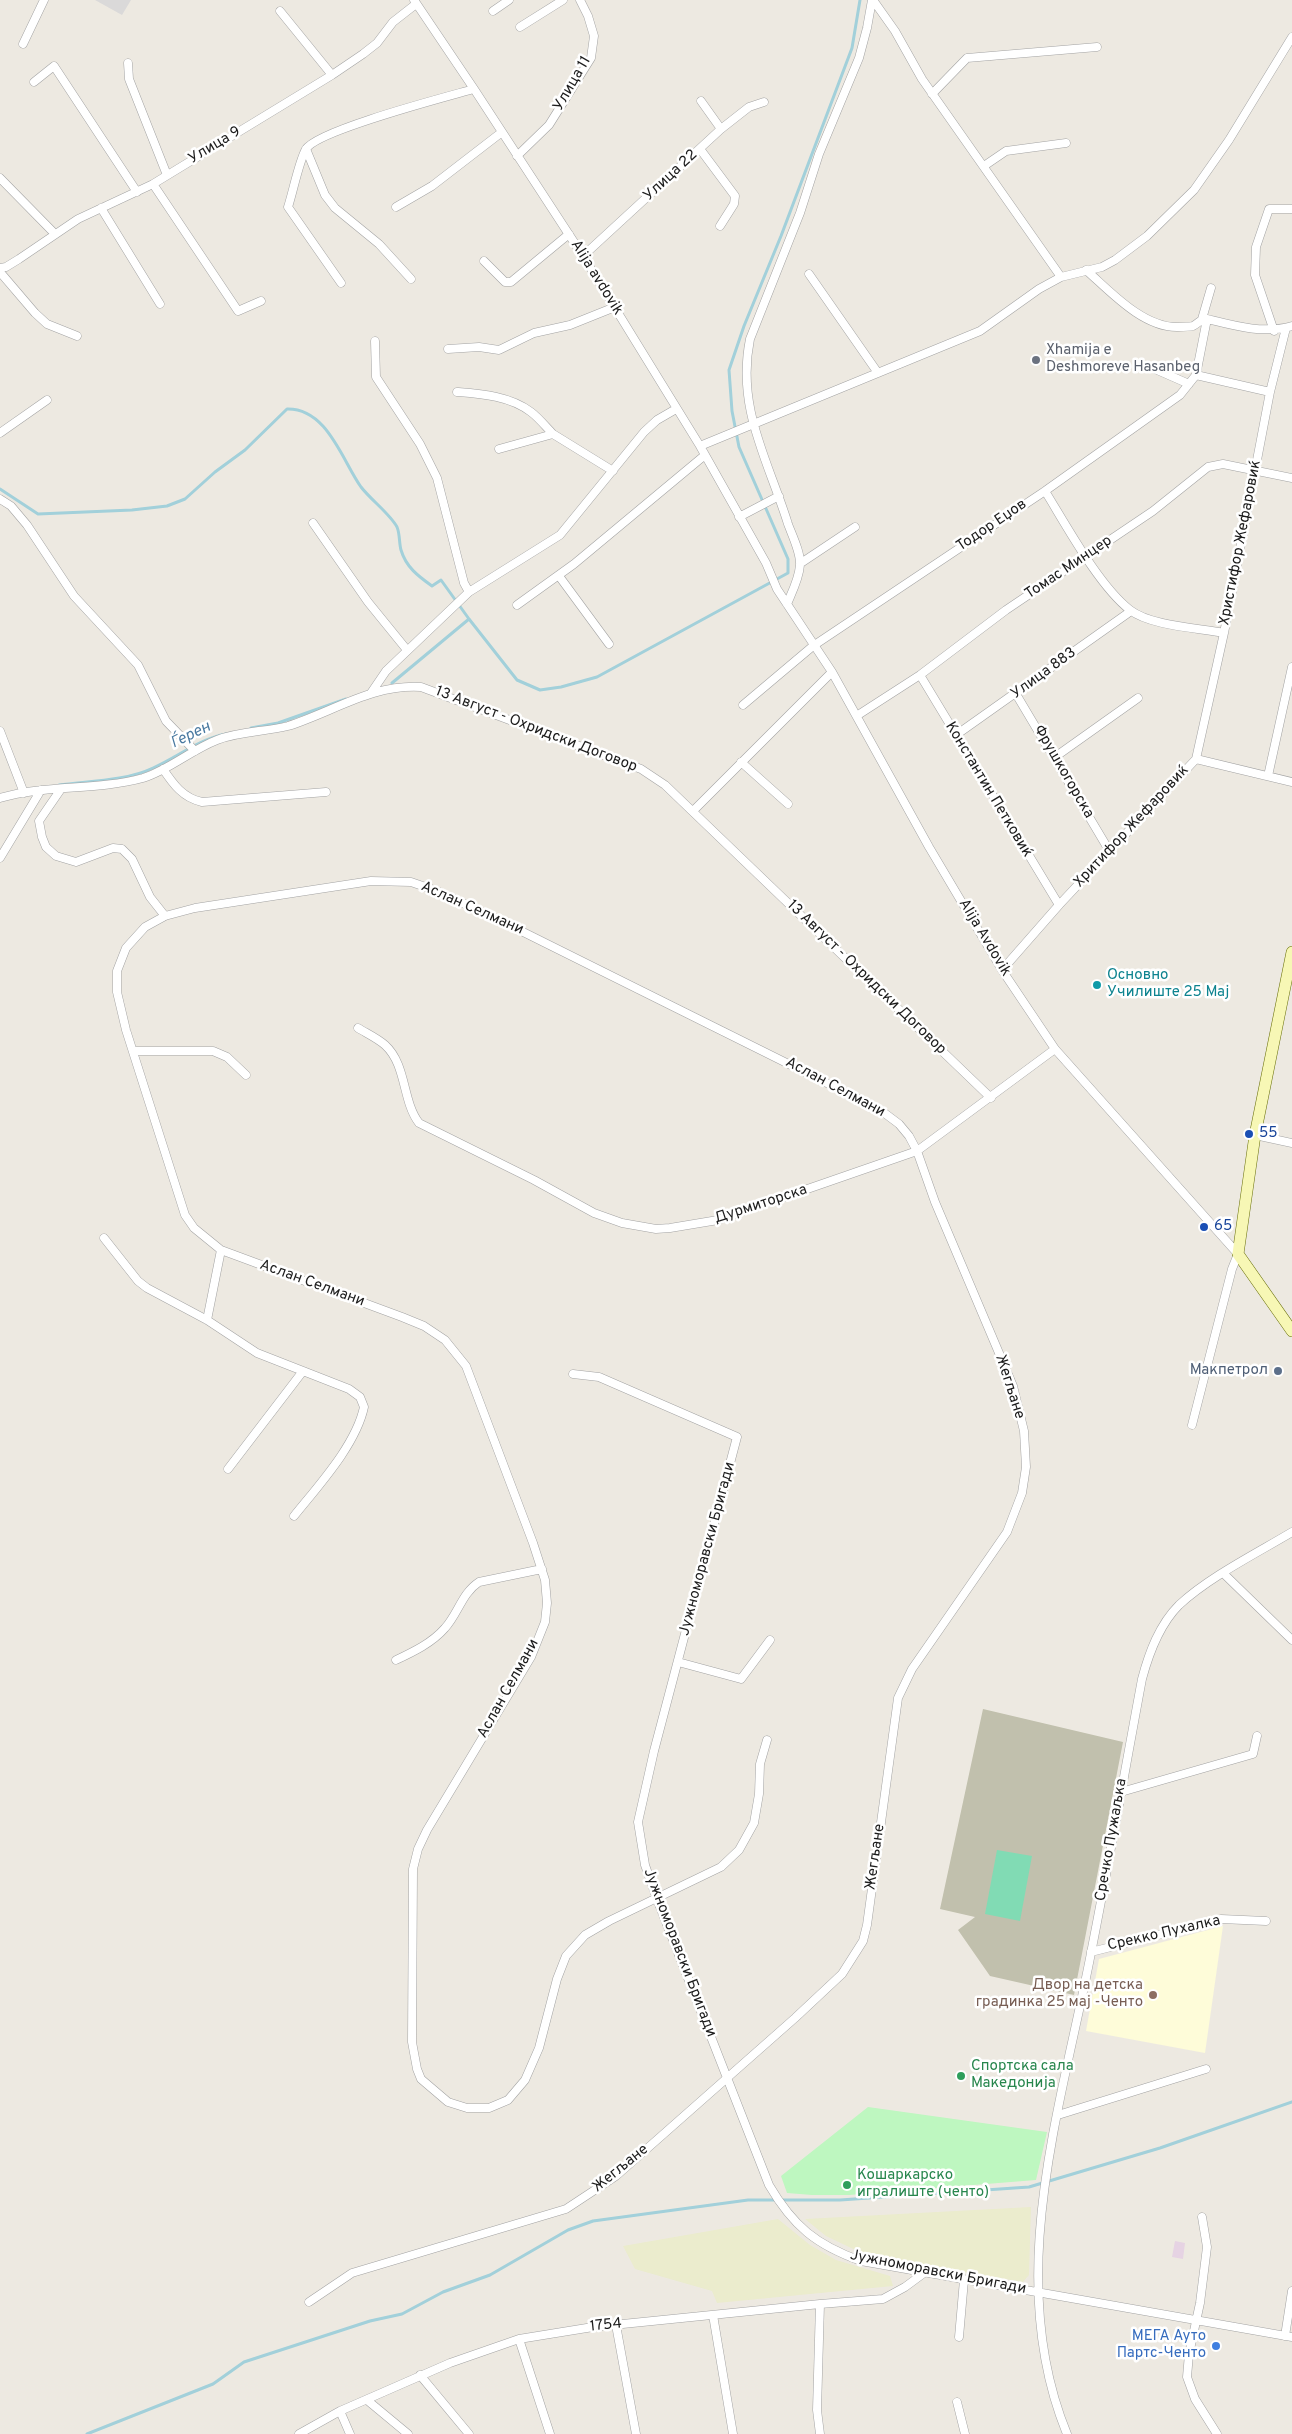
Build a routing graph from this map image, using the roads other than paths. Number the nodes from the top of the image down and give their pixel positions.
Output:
1 (44, 0) edge
2 (509, 0) edge
3 (563, 0) edge
4 (580, 0) edge
5 (872, 0) edge
6 (415, 2) edge
7 (280, 11) dead end
8 (492, 11) dead end
9 (520, 27) dead end
10 (1292, 37) edge
11 (23, 44) dead end
12 (1096, 47) dead end
13 (128, 63) dead end
14 (332, 75) junction
15 (34, 82) dead end
16 (474, 88) junction
17 (932, 94) junction
18 (701, 101) dead end
19 (764, 102) dead end
20 (721, 129) junction
21 (502, 132) junction
22 (1066, 143) dead end
23 (306, 149) junction
24 (700, 150) junction
25 (517, 156) junction
26 (984, 166) junction
27 (166, 175) junction
28 (0, 178) edge
29 (152, 184) junction
30 (137, 192) junction
31 (396, 207) dead end
32 (101, 208) junction
33 (1292, 209) edge
34 (720, 226) dead end
35 (55, 234) junction
36 (569, 234) junction
37 (583, 256) junction
38 (484, 261) dead end
39 (0, 270) edge
40 (1086, 270) junction
41 (809, 274) dead end
42 (1061, 277) junction
43 (411, 279) dead end
44 (340, 283) dead end
45 (1211, 288) dead end
46 (261, 301) dead end
47 (160, 304) dead end
48 (615, 307) junction
49 (1204, 319) junction
50 (1289, 327) edge
51 (1274, 331) junction
52 (77, 336) dead end
53 (375, 341) dead end
54 (448, 349) dead end
55 (1148, 366) dead end
56 (878, 373) junction
57 (1196, 375) junction
58 (1189, 384) junction
59 (457, 392) dead end
60 (1270, 392) junction
61 (47, 400) dead end
62 (676, 409) junction
63 (752, 426) junction
64 (0, 433) edge
65 (553, 434) junction
66 (700, 446) junction
67 (499, 449) dead end
68 (705, 455) junction
69 (613, 471) junction
70 (1254, 471) junction
71 (1292, 478) edge
72 (1045, 491) junction
73 (776, 498) junction
74 (0, 499) edge
75 (739, 517) junction
76 (313, 523) dead end
77 (855, 527) dead end
78 (1087, 557) junction
79 (801, 562) junction
80 (559, 576) junction
81 (777, 589) joint
82 (469, 592) junction
83 (786, 604) junction
84 (517, 605) dead end
85 (1131, 611) junction
86 (1224, 633) junction
87 (609, 644) dead end
88 (813, 646) junction
89 (407, 650) junction
90 (1292, 667) edge
91 (832, 672) junction
92 (920, 674) junction
93 (371, 693) junction
94 (1016, 694) junction
95 (1138, 698) dead end
96 (743, 705) dead end
97 (858, 715) junction
98 (0, 731) edge
99 (956, 735) junction
100 (195, 751) junction
101 (1055, 757) junction
102 (1196, 759) junction
103 (741, 762) junction
104 (163, 768) junction
105 (1268, 776) junction
106 (1292, 782) edge
107 (61, 789) junction
108 (41, 790) junction
109 (326, 792) dead end
110 (24, 793) junction
111 (0, 798) edge
112 (788, 804) dead end
113 (693, 810) junction
114 (1110, 852) junction
115 (0, 858) edge
116 (1058, 905) junction
117 (165, 916) junction
118 (1292, 952) edge
119 (1002, 970) junction
120 (358, 1028) dead end
121 (1055, 1048) junction
122 (133, 1051) junction
123 (246, 1075) dead end
124 (991, 1098) junction
125 (1255, 1135) junction
126 (1292, 1144) edge
127 (917, 1151) junction
128 (104, 1238) dead end
129 (221, 1250) junction
130 (1238, 1254) junction
131 (207, 1320) junction
132 (1292, 1331) edge
133 (303, 1371) junction
134 (573, 1374) dead end
135 (1192, 1425) dead end
136 (228, 1469) dead end
137 (294, 1516) dead end
138 (1292, 1532) edge
139 (542, 1569) junction
140 (1223, 1574) junction
141 (770, 1640) dead end
142 (1292, 1640) edge
143 (396, 1660) dead end
144 (678, 1662) junction
145 (1257, 1736) dead end
146 (767, 1740) dead end
147 (1121, 1792) junction
148 (658, 1899) junction
149 (1266, 1921) dead end
150 (1091, 1952) junction
151 (1206, 2069) dead end
152 (728, 2078) junction
153 (1058, 2115) junction
154 (1202, 2217) dead end
155 (924, 2273) junction
156 (964, 2280) junction
157 (1292, 2291) edge
158 (1038, 2292) junction
159 (309, 2302) dead end
160 (820, 2304) junction
161 (713, 2314) junction
162 (1197, 2320) junction
163 (616, 2325) junction
164 (959, 2336) dead end
165 (1288, 2336) edge
166 (518, 2339) junction
167 (420, 2375) junction
168 (367, 2400) junction
169 (957, 2402) dead end
170 (340, 2412) junction
171 (300, 2434) edge
172 (350, 2434) edge
173 (408, 2434) edge
174 (469, 2434) edge
175 (550, 2434) edge
176 (636, 2434) edge
177 (733, 2434) edge
178 (820, 2434) edge
179 (965, 2434) edge
180 (1067, 2434) edge
181 (1217, 2434) edge

1 - 11 street
2 - 8 street
3 - 9 street
4 - 25 street, Улица 11
5 - 17 street
5 - 63 street
6 - 14 street, Улица 9
6 - 16 street, Alija avdovik
7 - 14 street
10 - 40 street
12 - 17 street
13 - 27 street
14 - 27 street, Улица 9
15 - 30 street
16 - 21 street, Alija avdovik
16 - 23 street
17 - 26 street
18 - 20 street
19 - 20 street, Улица 22
20 - 24 street, Улица 22
21 - 25 street, Alija avdovik
21 - 31 street
22 - 26 street
23 - 43 street
23 - 44 street
24 - 34 street
24 - 37 street, Улица 22
25 - 36 street, Alija avdovik
26 - 42 street
27 - 29 street, Улица 9
28 - 35 street
29 - 30 street, Улица 9
29 - 46 street
30 - 32 street, Улица 9
32 - 35 street, Улица 9
32 - 47 street
33 - 51 street
35 - 39 street, Улица 9
36 - 37 street, Alija avdovik
36 - 38 street
37 - 48 street, Alija avdovik
39 - 52 street
40 - 42 street
40 - 49 street
41 - 56 street
42 - 56 street
45 - 49 street
48 - 54 street
48 - 62 street, Alija avdovik
49 - 51 street
49 - 57 street
50 - 51 street
50 - 60 street, Христифор Жефаровиќ
53 - 82 street
55 - 58 street
56 - 63 street
57 - 58 street
57 - 60 street
58 - 72 street
59 - 65 street
60 - 70 street, Христифор Жефаровиќ
61 - 64 street
62 - 66 street, Alija avdovik
62 - 69 street
63 - 66 street
63 - 73 street
65 - 67 street
65 - 69 street
66 - 68 street, Alija avdovik
68 - 75 street, Alija avdovik
68 - 80 street
69 - 82 street
70 - 71 street, Томас Минцер
70 - 78 street, Томас Минцер
70 - 86 street, Христифор Жефаровиќ
72 - 78 street
72 - 88 street, Тодор Еџов
73 - 75 street
73 - 79 street
74 - 100 street
75 - 81 street, Alija avdovik
76 - 89 street
77 - 79 street
78 - 85 street
78 - 92 street, Томас Минцер
79 - 83 street
80 - 84 street
80 - 87 street
81 - 83 street, Alija Avdovik
82 - 89 street
83 - 88 street, Alija Avdovik
85 - 86 street
85 - 94 street, Улица 883
86 - 102 street, Христифор Жефаровиќ
88 - 91 street, Alija Avdovik
88 - 96 street, Тодор Еџов
89 - 93 street
90 - 105 street
91 - 97 street, Alija Avdovik
91 - 103 street
92 - 97 street, Томас Минцер
92 - 99 street, Константин Петковиќ
93 - 100 street, 13 Август - Охридски Договор
93 - 113 street, 13 Август - Охридски Договор
94 - 99 street, Улица 883
94 - 101 street, Фрушкогорска
95 - 101 street
97 - 119 street, Alija Avdovik
98 - 110 street
99 - 116 street, Константин Петковиќ
100 - 104 street, 13 Август - Охридски Договор
101 - 114 street, Фрушкогорска
102 - 105 street, Хритифор Жефаровиќ
102 - 114 street, Хритифор Жефаровиќ
103 - 112 street
103 - 113 street
104 - 107 street, 13 Август - Охридски Договор
104 - 109 street
105 - 106 street, Хритифор Жефаровиќ
107 - 108 street, 13 Август - Охридски Договор
107 - 117 street
108 - 110 street, 13 Август - Охридски Договор
108 - 115 street
110 - 111 street, 13 Август - Охридски Договор
113 - 124 street, 13 Август - Охридски Договор
114 - 116 street, Хритифор Жефаровиќ
116 - 119 street, Хритифор Жефаровиќ
117 - 122 street, Аслан Селмани
117 - 127 street, Аслан Селмани
118 - 125 main road
119 - 121 street, Alija Avdovik
120 - 127 street, Дурмиторска
121 - 124 street, Дурмиторска
121 - 130 street, Alija Avdovik
122 - 123 street
122 - 129 street, Аслан Селмани
124 - 127 street, Дурмиторска
125 - 126 street
125 - 130 main road
127 - 152 street, Жегљане
128 - 131 street
129 - 131 street
129 - 139 street, Аслан Селмани
130 - 132 main road
130 - 135 street
131 - 133 street
133 - 136 street
133 - 137 street
134 - 144 street, Јужноморавски Бригади
138 - 140 street, Сречко Пужаљка
139 - 143 street
139 - 148 street, Аслан Селмани
140 - 142 street
140 - 147 street, Сречко Пужаљка
141 - 144 street
144 - 148 street, Јужноморавски Бригади
145 - 147 street
146 - 148 street, Јужноморавски Бригади
147 - 150 street, Сречко Пужаљка
148 - 152 street, Јужноморавски Бригади
149 - 150 street, Срекко Пухалка
150 - 153 street, Сречко Пужаљка
151 - 153 street
152 - 155 street, Јужноморавски Бригади
152 - 159 street, Жегљане
153 - 158 street, Сречко Пужаљка
154 - 162 street
155 - 156 street, Јужноморавски Бригади
155 - 160 street, 1754
156 - 158 street, Јужноморавски Бригади
156 - 164 street
157 - 165 street
158 - 162 street, Јужноморавски Бригади
158 - 180 street, Сречко Пужаљка
160 - 161 street, 1754
160 - 178 street
161 - 163 street, 1754
161 - 177 street
162 - 165 street, Јужноморавски Бригади
162 - 181 street
163 - 166 street, 1754
163 - 176 street
166 - 167 street, 1754
166 - 175 street
167 - 168 street, 1754
167 - 174 street
168 - 170 street, 1754
168 - 173 street
169 - 179 street
170 - 171 street, 1754
170 - 172 street

